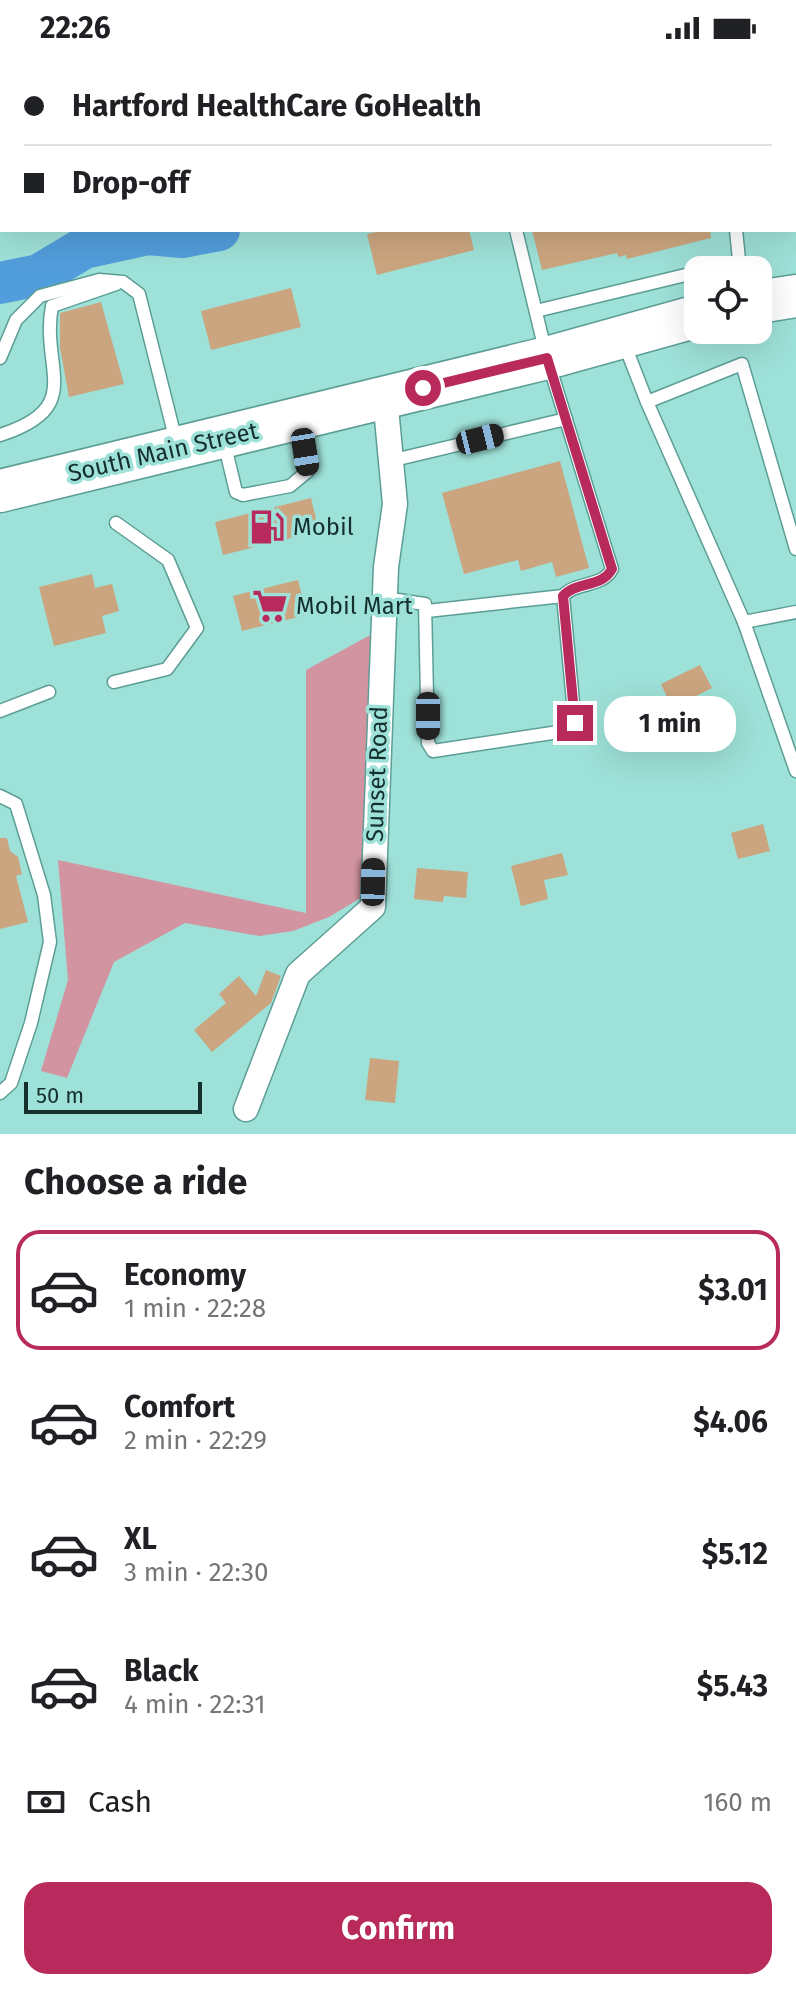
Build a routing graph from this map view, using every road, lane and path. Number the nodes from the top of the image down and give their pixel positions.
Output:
1 (516, 232) edge
2 (736, 232) edge
3 (739, 256) edge
4 (684, 275) edge
5 (123, 282) junction
6 (796, 296) edge
7 (772, 300) edge
8 (536, 311) junction
9 (684, 320) edge
10 (621, 337) junction
11 (0, 358) edge
12 (547, 358) junction
13 (385, 397) junction
14 (647, 402) junction
15 (301, 418) junction
16 (566, 419) junction
17 (0, 435) edge
18 (223, 437) junction
19 (178, 448) junction
20 (394, 460) junction
21 (0, 491) edge
22 (116, 523) dead end
23 (796, 549) edge
24 (563, 596) junction
25 (384, 598) junction
26 (427, 611) junction
27 (796, 612) edge
28 (744, 622) junction
29 (114, 682) dead end
30 (49, 692) dead end
31 (0, 711) edge
32 (796, 771) edge
33 (0, 796) edge
34 (0, 1093) edge
35 (246, 1109) dead end

1 - 8 lane
2 - 3 lane
4 - 8 lane
5 - 11 lane
5 - 17 lane
5 - 19 lane
6 - 7 highway
8 - 12 lane
9 - 10 highway, South Main Street
10 - 12 highway, South Main Street
10 - 14 lane
12 - 13 highway, South Main Street
12 - 16 lane
13 - 15 highway, South Main Street
13 - 20 street, Sunset Road
14 - 23 lane
14 - 28 lane
15 - 18 highway, South Main Street
15 - 18 lane
16 - 20 lane
16 - 24 lane
18 - 19 highway, South Main Street
19 - 21 highway, South Main Street
20 - 25 street, Sunset Road
22 - 29 lane
24 - 26 lane
24 - 26 lane
25 - 26 lane
25 - 35 street, Sunset Road
27 - 28 lane
28 - 32 lane
30 - 31 lane
33 - 34 lane

